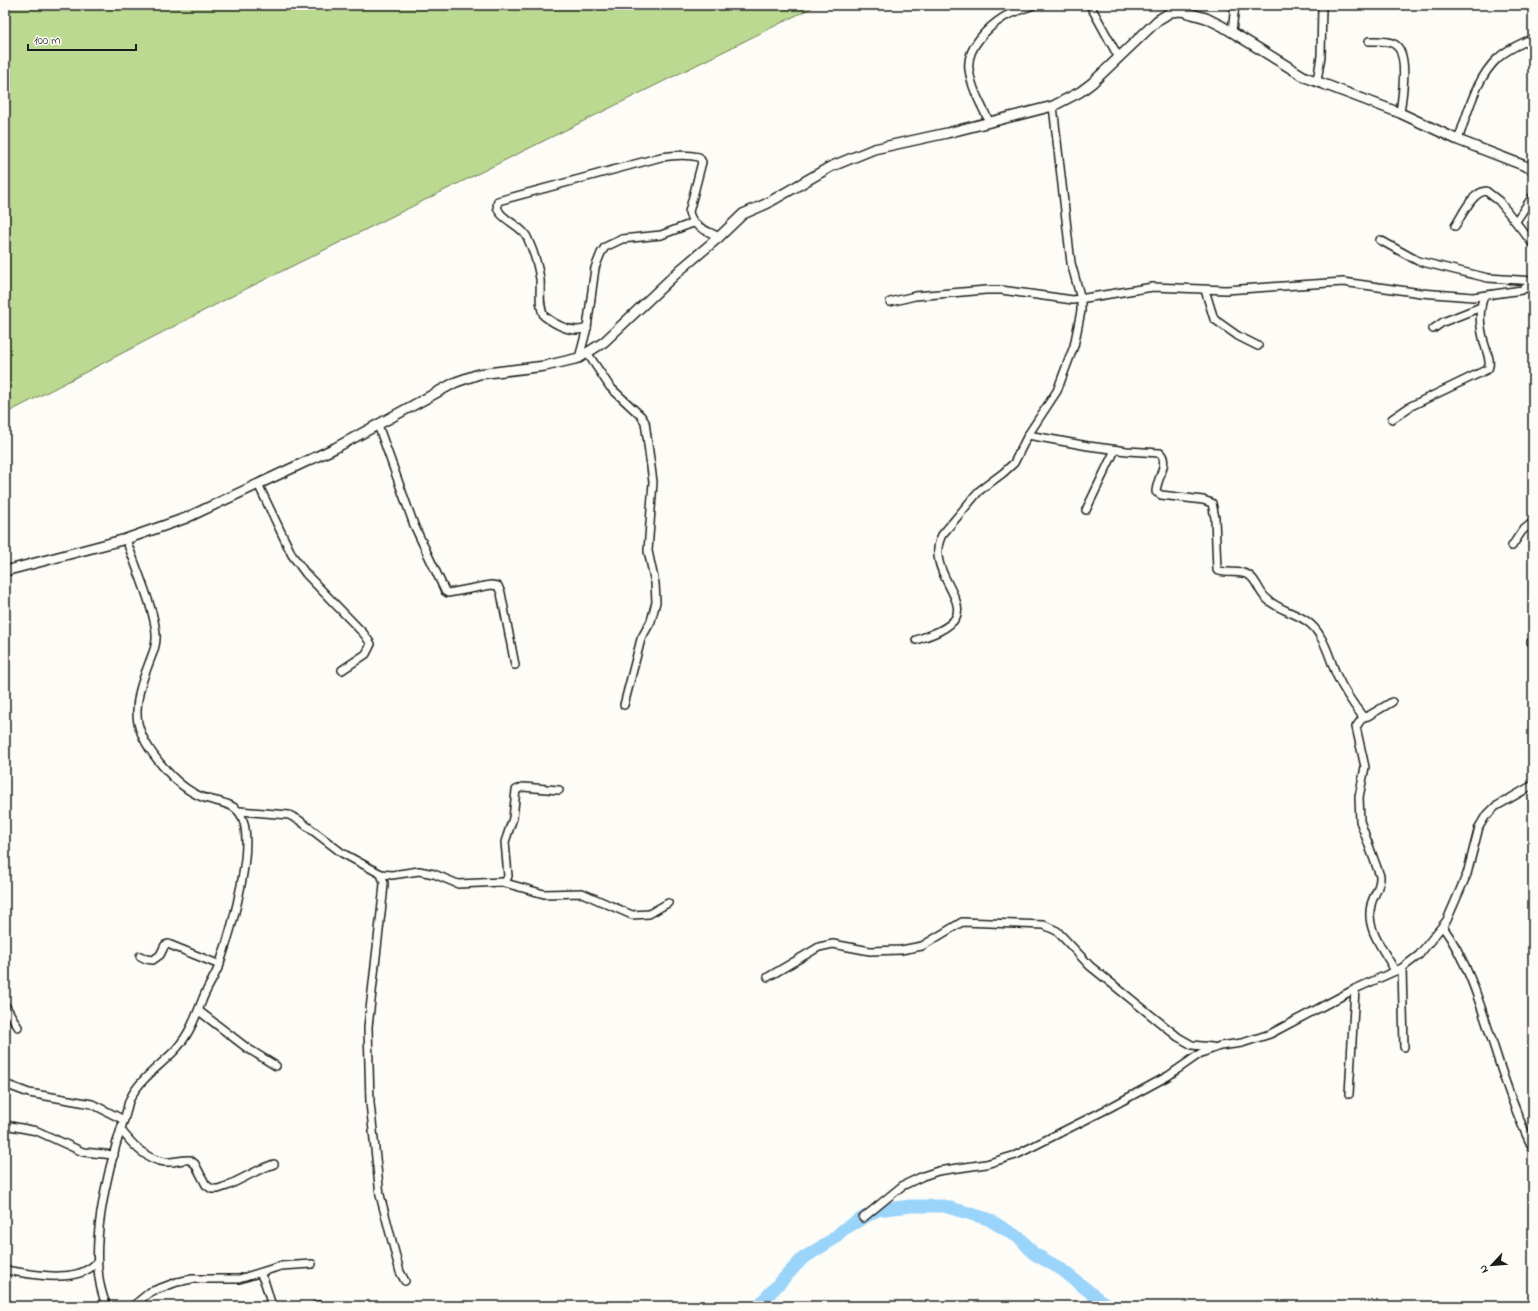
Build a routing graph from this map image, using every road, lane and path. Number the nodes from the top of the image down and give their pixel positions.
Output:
1 (1033, 5) edge
2 (1090, 5) edge
3 (1235, 5) edge
4 (1322, 5) edge
5 (1232, 32) junction
6 (1533, 38) edge
7 (1369, 40) dead end
8 (1119, 58) junction
9 (1317, 81) junction
10 (1053, 106) junction
11 (1400, 113) junction
12 (989, 121) junction
13 (1458, 140) junction
14 (1533, 169) edge
15 (1533, 196) edge
16 (1516, 221) junction
17 (693, 223) junction
18 (1455, 226) dead end
19 (719, 237) junction
20 (1380, 240) dead end
21 (1533, 244) edge
22 (1533, 282) edge
23 (1205, 290) junction
24 (1484, 296) junction
25 (1081, 299) junction
26 (890, 302) dead end
27 (1480, 307) junction
28 (587, 328) junction
29 (1433, 329) dead end
30 (1258, 346) dead end
31 (588, 354) junction
32 (579, 358) junction
33 (1392, 419) dead end
34 (378, 425) junction
35 (1028, 435) junction
36 (1115, 450) junction
37 (258, 484) junction
38 (1086, 510) dead end
39 (1533, 522) edge
40 (126, 539) junction
41 (1512, 546) dead end
42 (5, 571) edge
43 (916, 640) dead end
44 (515, 665) dead end
45 (342, 670) dead end
46 (1392, 702) dead end
47 (624, 705) dead end
48 (1363, 717) junction
49 (1533, 785) edge
50 (559, 790) dead end
51 (239, 811) junction
52 (381, 874) junction
53 (505, 883) junction
54 (668, 903) dead end
55 (1443, 927) junction
56 (140, 956) dead end
57 (220, 965) junction
58 (1399, 969) junction
59 (768, 977) dead end
60 (1355, 989) junction
61 (5, 1005) edge
62 (199, 1011) junction
63 (18, 1027) dead end
64 (1220, 1046) junction
65 (1404, 1047) dead end
66 (276, 1066) dead end
67 (5, 1084) edge
68 (1349, 1094) dead end
69 (124, 1120) junction
70 (5, 1125) edge
71 (121, 1130) junction
72 (1533, 1149) edge
73 (114, 1155) junction
74 (274, 1164) dead end
75 (863, 1218) dead end
76 (97, 1262) junction
77 (312, 1264) dead end
78 (5, 1270) edge
79 (260, 1274) junction
80 (405, 1281) dead end
81 (107, 1306) edge
82 (133, 1306) edge
83 (272, 1306) edge

1 - 12 street
2 - 8 street
3 - 5 street
4 - 9 street
5 - 8 street
5 - 9 street
6 - 13 street
7 - 11 street
8 - 10 street
9 - 11 street
10 - 12 street
10 - 25 street
11 - 13 street
12 - 19 street
13 - 14 street
15 - 16 street
16 - 18 street
16 - 21 street
17 - 19 street
17 - 28 street
17 - 28 street
19 - 31 street
20 - 22 street
22 - 24 street
23 - 24 street
23 - 25 street
23 - 30 street
24 - 27 street
25 - 26 street
25 - 35 street
27 - 29 street
27 - 33 street
28 - 32 street
31 - 32 street
31 - 47 street
32 - 34 street
34 - 37 street
34 - 44 street
35 - 36 street
35 - 43 street
36 - 38 street
36 - 48 street
37 - 40 street
37 - 45 street
39 - 41 street
40 - 42 street
40 - 51 street
46 - 48 street
48 - 58 street
49 - 55 street
50 - 53 street
51 - 52 street
51 - 57 street
52 - 53 street
52 - 80 street
53 - 54 street
55 - 58 street
55 - 72 street
56 - 57 street
57 - 62 street
58 - 60 street
58 - 65 street
59 - 64 street
60 - 64 street
60 - 68 street
61 - 63 street
62 - 66 street
62 - 69 street
64 - 75 street
67 - 69 street
69 - 71 street
70 - 73 street
71 - 73 street
71 - 74 street
73 - 76 street
76 - 78 street
76 - 81 street
77 - 79 street
79 - 82 street
79 - 83 street

